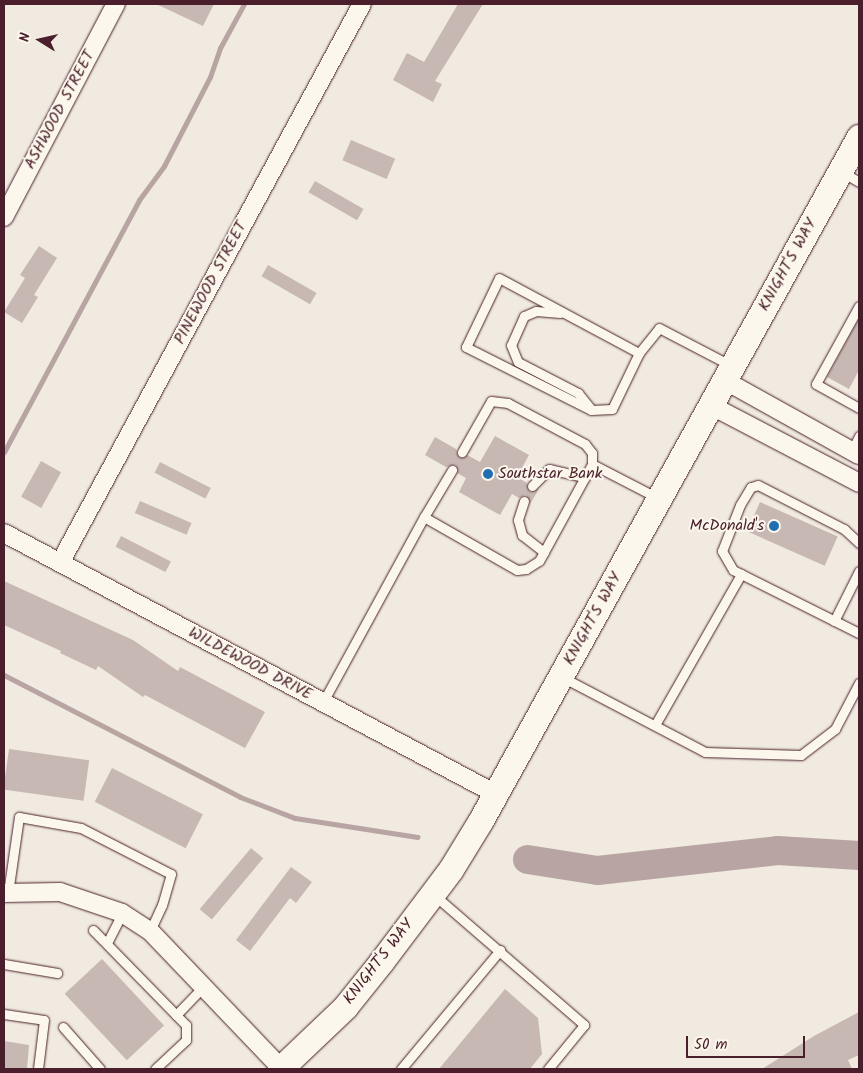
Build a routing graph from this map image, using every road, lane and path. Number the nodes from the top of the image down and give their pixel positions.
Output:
1 (116, 4) edge
2 (362, 4) edge
3 (859, 137) edge
4 (850, 176) edge
5 (4, 217) edge
6 (859, 306) edge
7 (563, 313) junction
8 (639, 353) junction
9 (728, 373) junction
10 (710, 405) junction
11 (859, 408) edge
12 (591, 410) junction
13 (857, 447) edge
14 (462, 452) dead end
15 (592, 464) junction
16 (452, 470) dead end
17 (840, 473) junction
18 (584, 477) junction
19 (859, 483) edge
20 (532, 486) dead end
21 (659, 499) junction
22 (524, 501) dead end
23 (424, 518) junction
24 (4, 533) edge
25 (859, 543) edge
26 (544, 552) junction
27 (60, 563) junction
28 (859, 571) edge
29 (741, 574) junction
30 (834, 621) junction
31 (859, 634) edge
32 (561, 676) junction
33 (859, 683) edge
34 (323, 702) junction
35 (654, 725) junction
36 (496, 794) junction
37 (6, 893) edge
38 (433, 893) junction
39 (122, 913) junction
40 (93, 930) dead end
41 (150, 931) junction
42 (107, 943) junction
43 (500, 950) junction
44 (4, 964) edge
45 (57, 973) dead end
46 (202, 988) junction
47 (4, 1014) edge
48 (176, 1015) junction
49 (62, 1027) dead end
50 (38, 1069) edge
51 (100, 1069) edge
52 (155, 1069) edge
53 (280, 1069) edge
54 (401, 1069) edge
55 (548, 1069) edge

1 - 5 street, ASHWOOD STREET
2 - 27 street, PINEWOOD STREET
3 - 4 main road, KNIGHT'S WAY
4 - 9 main road, KNIGHT'S WAY
6 - 11 lane
7 - 8 lane
7 - 12 lane
7 - 12 lane
8 - 9 lane
8 - 12 lane
9 - 10 main road, KNIGHT'S WAY
9 - 13 street
10 - 17 street
10 - 21 main road, KNIGHT'S WAY
13 - 17 street
14 - 15 lane
15 - 18 lane
15 - 21 lane
16 - 23 lane
17 - 19 street
18 - 20 lane
18 - 26 lane
21 - 32 main road, KNIGHT'S WAY
22 - 26 lane
23 - 26 lane
23 - 34 lane
24 - 27 street, WILDEWOOD DRIVE
25 - 29 lane
27 - 34 street, WILDEWOOD DRIVE
28 - 30 lane
29 - 30 lane
29 - 35 lane
30 - 31 lane
32 - 35 lane
32 - 36 main road, KNIGHT'S WAY
33 - 35 lane
34 - 36 street, WILDEWOOD DRIVE
36 - 38 main road, KNIGHT'S WAY
37 - 39 street
37 - 41 lane
38 - 43 lane
38 - 53 main road, KNIGHT'S WAY
39 - 41 street
39 - 42 lane
40 - 42 lane
41 - 46 street
42 - 48 lane
43 - 54 lane
43 - 55 lane
44 - 45 lane
46 - 48 lane
46 - 53 street
47 - 50 lane
48 - 52 lane
49 - 51 lane

